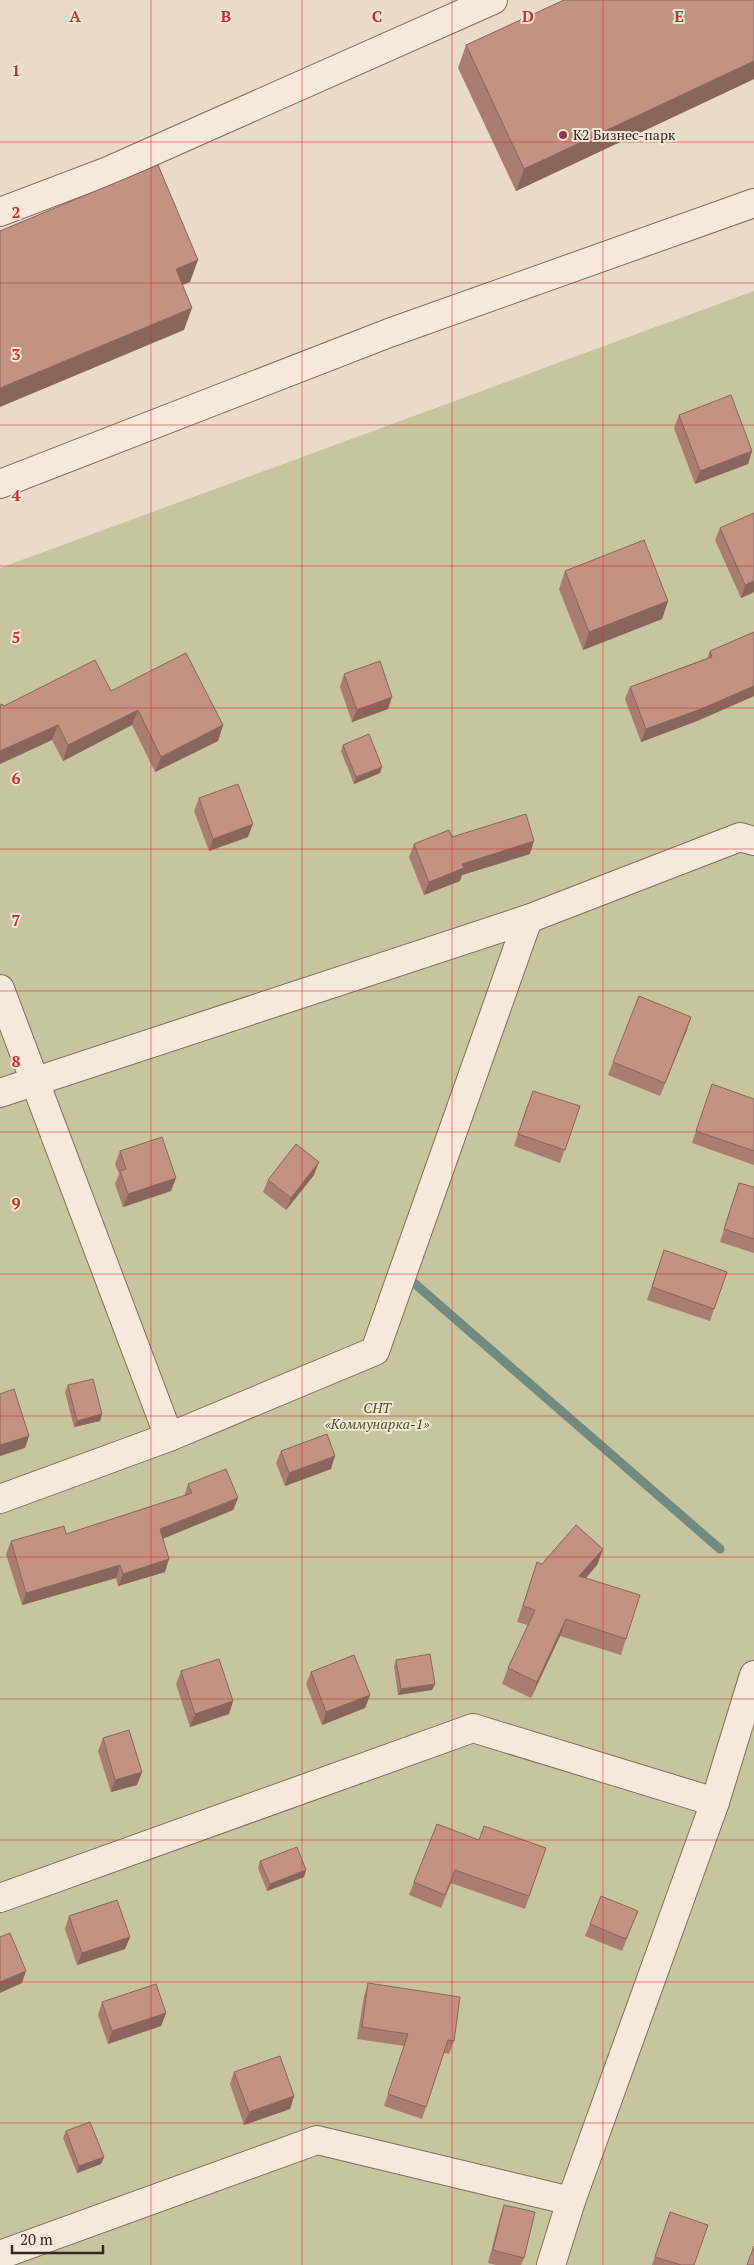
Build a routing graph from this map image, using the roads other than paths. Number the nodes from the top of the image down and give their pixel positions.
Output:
1 (493, 0) edge
2 (754, 203) edge
3 (0, 212) edge
4 (0, 484) edge
5 (754, 841) edge
6 (528, 919) junction
7 (0, 989) edge
8 (33, 1081) junction
9 (0, 1093) edge
10 (169, 1437) junction
11 (0, 1499) edge
12 (754, 1675) edge
13 (715, 1802) junction
14 (0, 1898) edge
15 (571, 2201) junction
16 (0, 2255) edge
17 (551, 2265) edge

1 - 3 street
2 - 4 street
5 - 6 street
6 - 8 street
6 - 10 street
7 - 8 street
8 - 9 street
8 - 10 street
10 - 11 street
12 - 13 street
13 - 14 street
13 - 15 street
15 - 16 street
15 - 17 street

